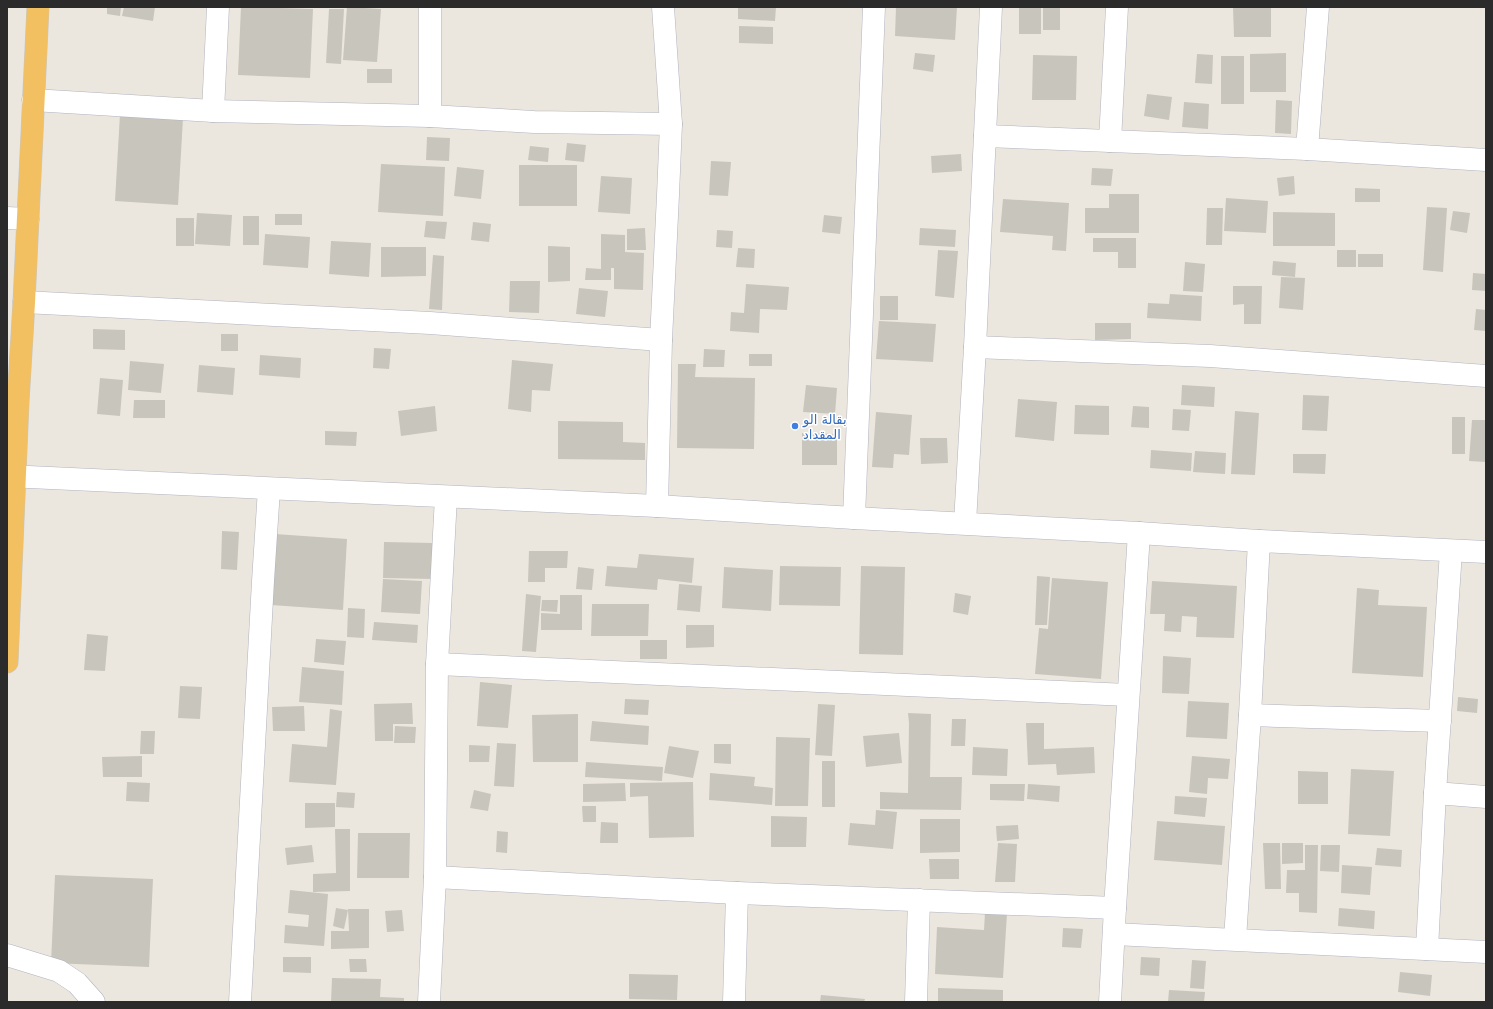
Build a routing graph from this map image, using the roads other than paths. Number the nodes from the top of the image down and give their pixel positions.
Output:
1 (38, 7) edge
2 (218, 7) edge
3 (430, 7) edge
4 (664, 7) edge
5 (874, 7) edge
6 (991, 7) edge
7 (1117, 7) edge
8 (1318, 7) edge
9 (33, 100) junction
10 (213, 111) junction
11 (430, 116) junction
12 (670, 124) junction
13 (985, 136) junction
14 (1110, 141) junction
15 (1307, 149) junction
16 (1486, 160) edge
17 (18, 218) edge
18 (24, 302) junction
19 (661, 340) junction
20 (975, 346) junction
21 (1486, 376) edge
22 (11, 476) edge
23 (269, 489) junction
24 (446, 497) junction
25 (657, 506) junction
26 (854, 518) junction
27 (965, 523) junction
28 (1139, 533) junction
29 (1259, 542) junction
30 (1451, 550) junction
31 (1486, 552) edge
32 (7, 662) edge
33 (438, 664) junction
34 (1128, 695) junction
35 (1250, 715) junction
36 (1440, 721) junction
37 (1435, 793) junction
38 (1486, 797) edge
39 (435, 877) junction
40 (737, 893) junction
41 (919, 900) junction
42 (1115, 908) junction
43 (1114, 934) junction
44 (1235, 939) junction
45 (1427, 949) junction
46 (1486, 952) edge
47 (7, 955) edge
48 (94, 1002) edge
49 (240, 1002) edge
50 (429, 1002) edge
51 (734, 1002) edge
52 (916, 1002) edge
53 (1110, 1002) edge

1 - 9 highway
2 - 10 street
3 - 11 street
4 - 12 street
5 - 26 street
6 - 13 street
7 - 14 street
8 - 15 street
9 - 10 street
9 - 17 highway
10 - 11 street
11 - 12 street
12 - 19 street
13 - 14 street
13 - 20 street
14 - 15 street
15 - 16 street
17 - 18 highway
18 - 19 street
18 - 22 highway
19 - 25 street
20 - 21 street
20 - 27 street
22 - 23 street
22 - 32 highway
23 - 24 street
23 - 49 street
24 - 25 street
24 - 33 street
25 - 26 street
26 - 27 street
27 - 28 street
28 - 29 street
28 - 34 street
29 - 30 street
29 - 35 street
30 - 31 street
30 - 36 street
33 - 34 street
33 - 39 street
34 - 42 street
35 - 36 street
35 - 44 street
36 - 37 street
37 - 38 street
37 - 45 street
39 - 40 street
39 - 50 street
40 - 41 street
40 - 51 street
41 - 42 street
41 - 52 street
42 - 43 street
43 - 44 street
43 - 53 street
44 - 45 street
45 - 46 street
47 - 48 street

